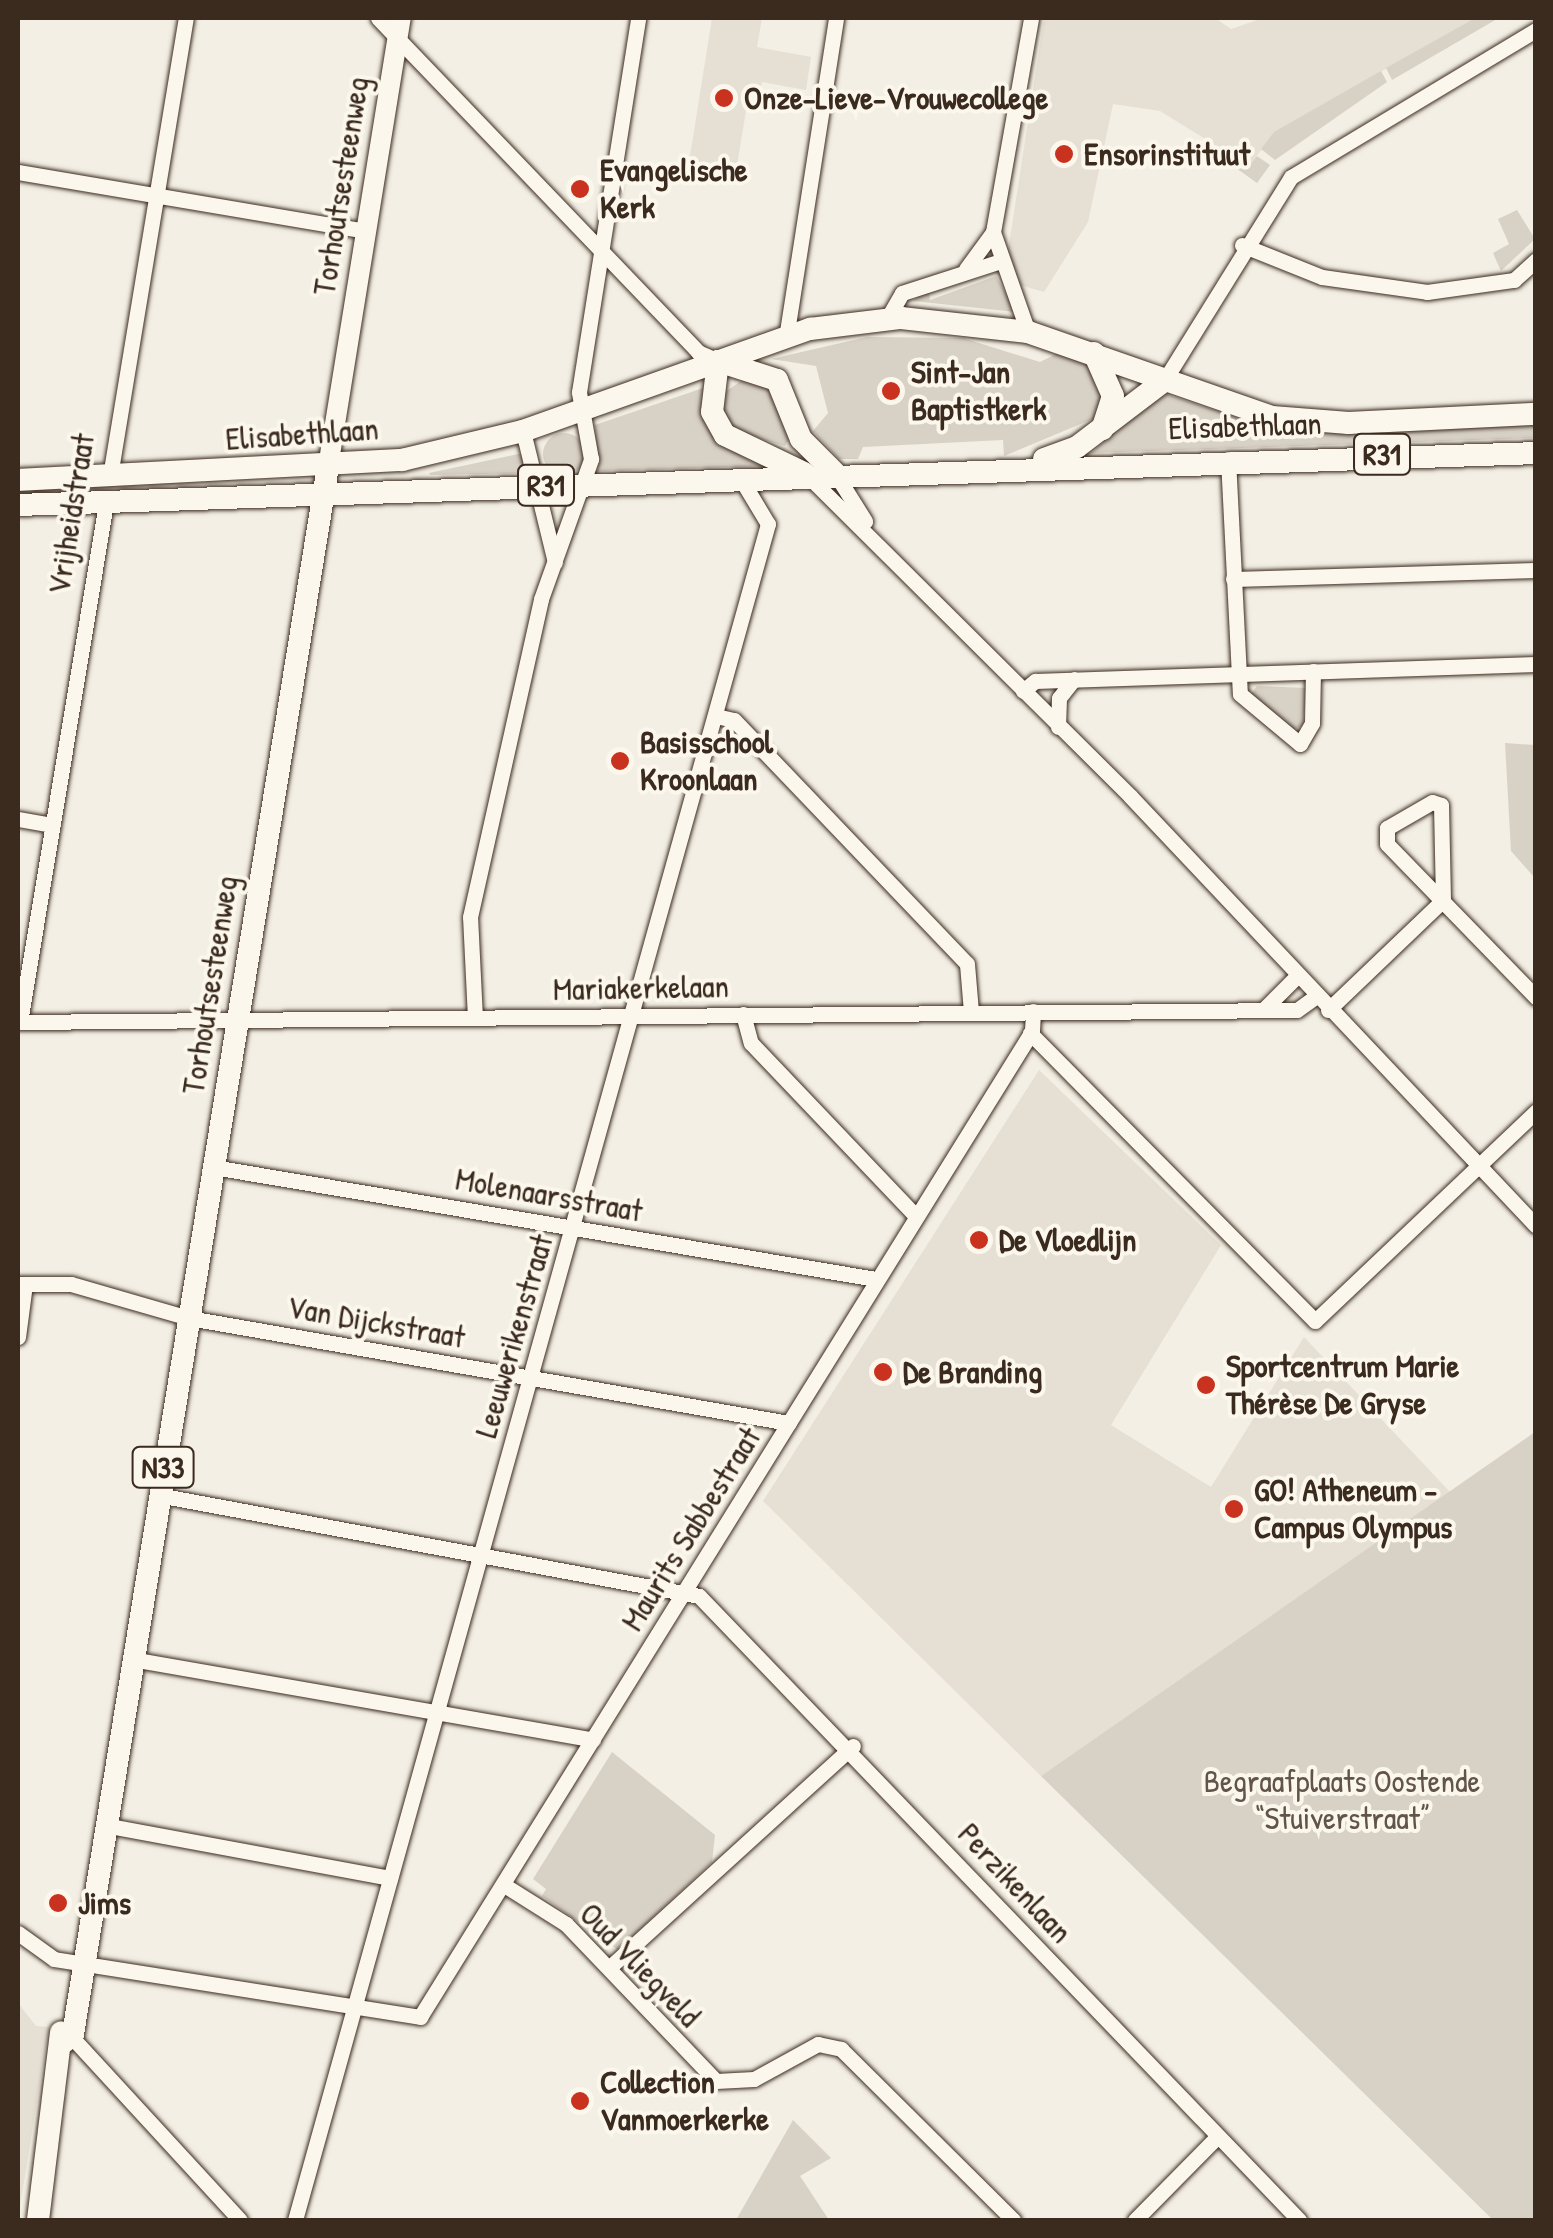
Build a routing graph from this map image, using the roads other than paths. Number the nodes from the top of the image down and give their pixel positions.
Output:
1 (186, 18) edge
2 (378, 18) edge
3 (638, 18) edge
4 (836, 18) edge
5 (1031, 18) edge
6 (400, 27) edge
7 (1536, 30) edge
8 (18, 172) edge
9 (158, 195) junction
10 (367, 231) junction
11 (994, 232) junction
12 (1242, 245) junction
13 (600, 249) junction
14 (1536, 260) edge
15 (998, 262) junction
16 (966, 269) junction
17 (887, 319) junction
18 (1028, 332) junction
19 (786, 338) junction
20 (1094, 353) junction
21 (718, 361) junction
22 (1164, 381) junction
23 (583, 410) junction
24 (1536, 414) edge
25 (1102, 429) junction
26 (523, 431) junction
27 (1536, 453) edge
28 (1228, 459) junction
29 (328, 468) junction
30 (1017, 468) junction
31 (835, 473) junction
32 (806, 474) junction
33 (110, 476) junction
34 (738, 476) junction
35 (18, 480) edge
36 (587, 483) junction
37 (536, 485) junction
38 (322, 497) junction
39 (106, 502) junction
40 (18, 506) edge
41 (872, 533) junction
42 (555, 562) junction
43 (1536, 570) edge
44 (1232, 579) junction
45 (1536, 664) edge
46 (1313, 671) junction
47 (1236, 674) junction
48 (1074, 679) junction
49 (1023, 691) junction
50 (716, 716) junction
51 (1058, 728) junction
52 (18, 819) edge
53 (52, 824) junction
54 (1443, 900) junction
55 (1297, 976) junction
56 (1314, 997) junction
57 (1536, 997) edge
58 (1266, 1007) junction
59 (1328, 1010) junction
60 (1033, 1011) junction
61 (971, 1012) junction
62 (743, 1014) junction
63 (632, 1015) junction
64 (475, 1018) junction
65 (236, 1021) junction
66 (19, 1022) edge
67 (1030, 1034) junction
68 (1536, 1111) edge
69 (213, 1166) junction
70 (1480, 1170) junction
71 (914, 1214) junction
72 (1536, 1226) edge
73 (573, 1227) junction
74 (876, 1279) junction
75 (21, 1284) edge
76 (190, 1310) junction
77 (18, 1337) edge
78 (532, 1377) junction
79 (790, 1423) junction
80 (158, 1495) junction
81 (482, 1551) junction
82 (686, 1588) junction
83 (131, 1659) junction
84 (436, 1712) junction
85 (593, 1740) junction
86 (853, 1746) junction
87 (104, 1824) junction
88 (390, 1878) junction
89 (504, 1884) junction
90 (18, 1932) edge
91 (80, 1962) junction
92 (611, 1966) junction
93 (356, 2007) junction
94 (66, 2036) junction
95 (1214, 2140) junction
96 (38, 2220) edge
97 (240, 2220) edge
98 (295, 2220) edge
99 (1013, 2220) edge
100 (1135, 2220) edge
101 (1298, 2220) edge

1 - 9 street, Vrijheidstraat
2 - 6 street
3 - 13 street
4 - 19 street
5 - 11 street
6 - 10 street, Torhoutsesteenweg
6 - 13 street
7 - 12 street
8 - 9 street
9 - 10 street
9 - 33 street, Vrijheidstraat
10 - 29 street, Torhoutsesteenweg
11 - 15 street
11 - 16 street
12 - 14 street
12 - 22 street
13 - 21 street
13 - 23 street
15 - 16 street
15 - 18 street
16 - 17 street
17 - 18 main road, Elisabethlaan / R31
17 - 19 main road, Elisabethlaan / R31
18 - 20 main road, Elisabethlaan / R31
19 - 21 main road, Elisabethlaan / R31
20 - 22 main road, Elisabethlaan / R31
20 - 25 main road
21 - 23 main road, Elisabethlaan / R31
21 - 31 main road
21 - 32 main road, Elisabethlaan / R31
22 - 24 main road, Elisabethlaan / R31
22 - 25 main road, Elisabethlaan / R31
23 - 26 main road, Elisabethlaan / R31
23 - 36 street
25 - 30 main road, Elisabethlaan / R31
26 - 29 main road, Elisabethlaan / R31
26 - 37 street
27 - 28 main road, Elisabethlaan / R31
28 - 30 main road, Elisabethlaan / R31
28 - 44 street
29 - 33 main road, Elisabethlaan / R31
29 - 38 main road, Torhoutsesteenweg / N33
30 - 31 main road, Elisabethlaan / R31
31 - 32 main road, Elisabethlaan / R31
31 - 41 street
32 - 34 main road, Elisabethlaan / R31
32 - 41 street
33 - 35 main road, Elisabethlaan / R31
33 - 39 main road, Vrijheidstraat
34 - 36 main road, Elisabethlaan / R31
34 - 50 street, Leeuwerikenstraat
36 - 37 main road, Elisabethlaan / R31
36 - 42 street
37 - 38 main road, Elisabethlaan / R31
37 - 42 street
38 - 39 main road, Elisabethlaan / R31
38 - 65 main road, Torhoutsesteenweg / N33
39 - 40 main road, Elisabethlaan / R31
39 - 53 street, Vrijheidstraat
41 - 49 street
42 - 64 street
43 - 44 street
44 - 47 street
45 - 46 street
46 - 47 street
46 - 47 street
47 - 48 street
48 - 49 street
48 - 51 street
49 - 51 street
50 - 61 street
50 - 63 street, Leeuwerikenstraat
51 - 55 street
52 - 53 street
53 - 66 street, Vrijheidstraat
54 - 54 street
54 - 57 street
54 - 59 street
55 - 56 street
55 - 58 street
56 - 58 street, Mariakerkelaan
56 - 59 street
58 - 60 street, Mariakerkelaan
59 - 70 street
60 - 61 street, Mariakerkelaan
60 - 67 street, Maurits Sabbestraat
61 - 62 street, Mariakerkelaan
62 - 63 street, Mariakerkelaan
62 - 71 street
63 - 64 street, Mariakerkelaan
63 - 73 street, Leeuwerikenstraat
64 - 65 street, Mariakerkelaan
65 - 66 street, Mariakerkelaan
65 - 69 main road, Torhoutsesteenweg / N33
67 - 70 street
67 - 71 street, Maurits Sabbestraat
68 - 70 street
69 - 73 street, Molenaarsstraat
69 - 76 main road, Torhoutsesteenweg / N33
70 - 72 street
71 - 74 street, Maurits Sabbestraat
73 - 74 street, Molenaarsstraat
73 - 78 street, Leeuwerikenstraat
74 - 79 street, Maurits Sabbestraat
75 - 76 street, Van Dijckstraat
75 - 77 street
76 - 78 street, Van Dijckstraat
76 - 80 main road, Torhoutsesteenweg / N33
78 - 79 street, Van Dijckstraat
78 - 81 street, Leeuwerikenstraat
79 - 82 street, Maurits Sabbestraat
80 - 81 street
80 - 83 main road, Torhoutsesteenweg / N33
81 - 82 street
81 - 84 street, Leeuwerikenstraat
82 - 85 street, Maurits Sabbestraat
82 - 86 street, Perzikenlaan
83 - 84 street
83 - 87 main road, Torhoutsesteenweg / N33
84 - 85 street
84 - 88 street, Leeuwerikenstraat
85 - 89 street, Maurits Sabbestraat
86 - 92 street
86 - 95 street, Perzikenlaan
87 - 88 street
87 - 91 main road, Torhoutsesteenweg / N33
88 - 93 street, Leeuwerikenstraat
89 - 92 street, Oud Vliegveld
89 - 93 street, Maurits Sabbestraat
90 - 91 street
91 - 93 street
91 - 94 main road, Torhoutsesteenweg / N33
92 - 99 street, Oud Vliegveld
93 - 98 street, Leeuwerikenstraat
94 - 96 main road, Torhoutsesteenweg / N33
94 - 97 street
95 - 100 street
95 - 101 street, Perzikenlaan

